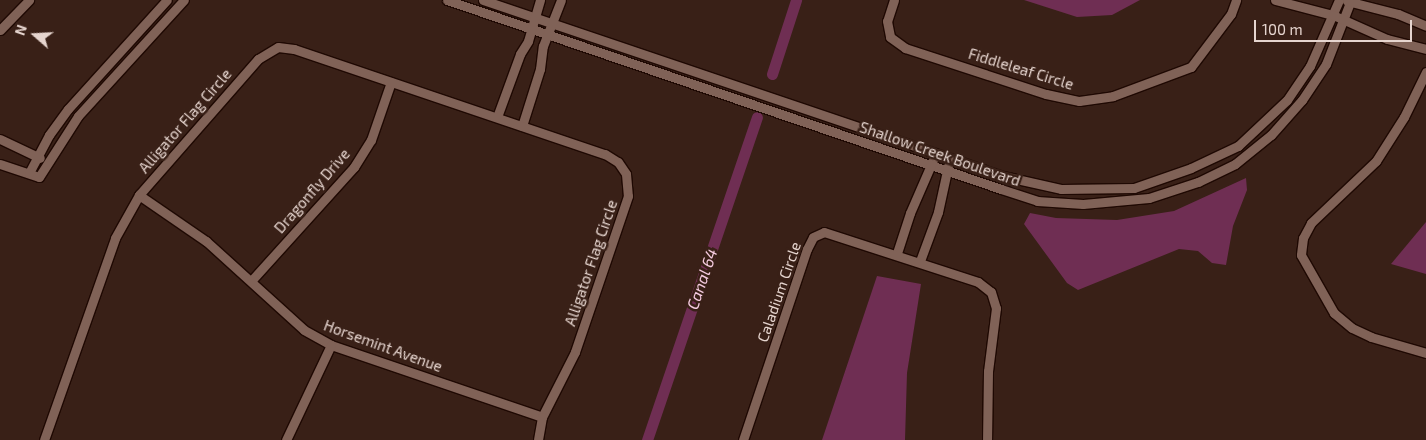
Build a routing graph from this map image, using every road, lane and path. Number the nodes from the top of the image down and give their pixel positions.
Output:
1 (29, 0) edge
2 (167, 0) edge
3 (184, 0) edge
4 (447, 0) edge
5 (483, 0) edge
6 (540, 0) edge
7 (561, 0) edge
8 (894, 0) edge
9 (1236, 0) edge
10 (1275, 0) edge
11 (1339, 0) edge
12 (1349, 1) edge
13 (1334, 15) junction
14 (536, 18) junction
15 (1345, 19) junction
16 (551, 24) junction
17 (1426, 26) edge
18 (532, 29) junction
19 (0, 30) edge
20 (548, 34) junction
21 (1426, 49) edge
22 (1426, 72) edge
23 (391, 82) junction
24 (497, 117) junction
25 (522, 126) junction
26 (0, 139) edge
27 (936, 153) junction
28 (36, 156) junction
29 (951, 158) junction
30 (48, 162) junction
31 (0, 164) edge
32 (932, 166) junction
33 (946, 171) junction
34 (28, 173) junction
35 (139, 195) junction
36 (897, 254) junction
37 (920, 261) junction
38 (251, 281) junction
39 (331, 345) junction
40 (1426, 353) edge
41 (542, 417) junction
42 (44, 440) edge
43 (286, 440) edge
44 (538, 440) edge
45 (742, 440) edge
46 (987, 440) edge

1 - 19 street
2 - 28 street
3 - 30 street
4 - 18 street, Shallow Creek Boulevard
5 - 14 street, Shallow Creek Boulevard
6 - 14 street
7 - 16 street
8 - 9 street, Fiddleleaf Circle
10 - 13 street
11 - 13 street, Shallow Creek Boulevard
12 - 15 street, Shallow Creek Boulevard
12 - 17 street
13 - 15 street
13 - 29 street, Shallow Creek Boulevard
14 - 16 street, Shallow Creek Boulevard
14 - 18 street
15 - 21 street
15 - 33 street, Shallow Creek Boulevard
16 - 20 street
16 - 27 street, Shallow Creek Boulevard
18 - 20 street, Shallow Creek Boulevard
18 - 24 street
20 - 25 street
20 - 32 street, Shallow Creek Boulevard
22 - 40 street
23 - 24 street, Alligator Flag Circle
23 - 35 street, Alligator Flag Circle
23 - 38 street, Dragonfly Drive
24 - 25 street, Alligator Flag Circle
25 - 41 street, Alligator Flag Circle
26 - 28 street
27 - 29 street, Shallow Creek Boulevard
27 - 32 street
28 - 30 street
28 - 34 street
29 - 33 street
30 - 34 street
31 - 34 street
32 - 33 street, Shallow Creek Boulevard
32 - 36 street
33 - 37 street
35 - 38 street, Horsemint Avenue
35 - 42 street, Alligator Flag Circle
36 - 37 street, Caladium Circle
36 - 45 street, Caladium Circle
37 - 46 street, Caladium Circle
38 - 39 street, Horsemint Avenue
39 - 41 street, Horsemint Avenue
39 - 43 street
41 - 44 street, Alligator Flag Circle

